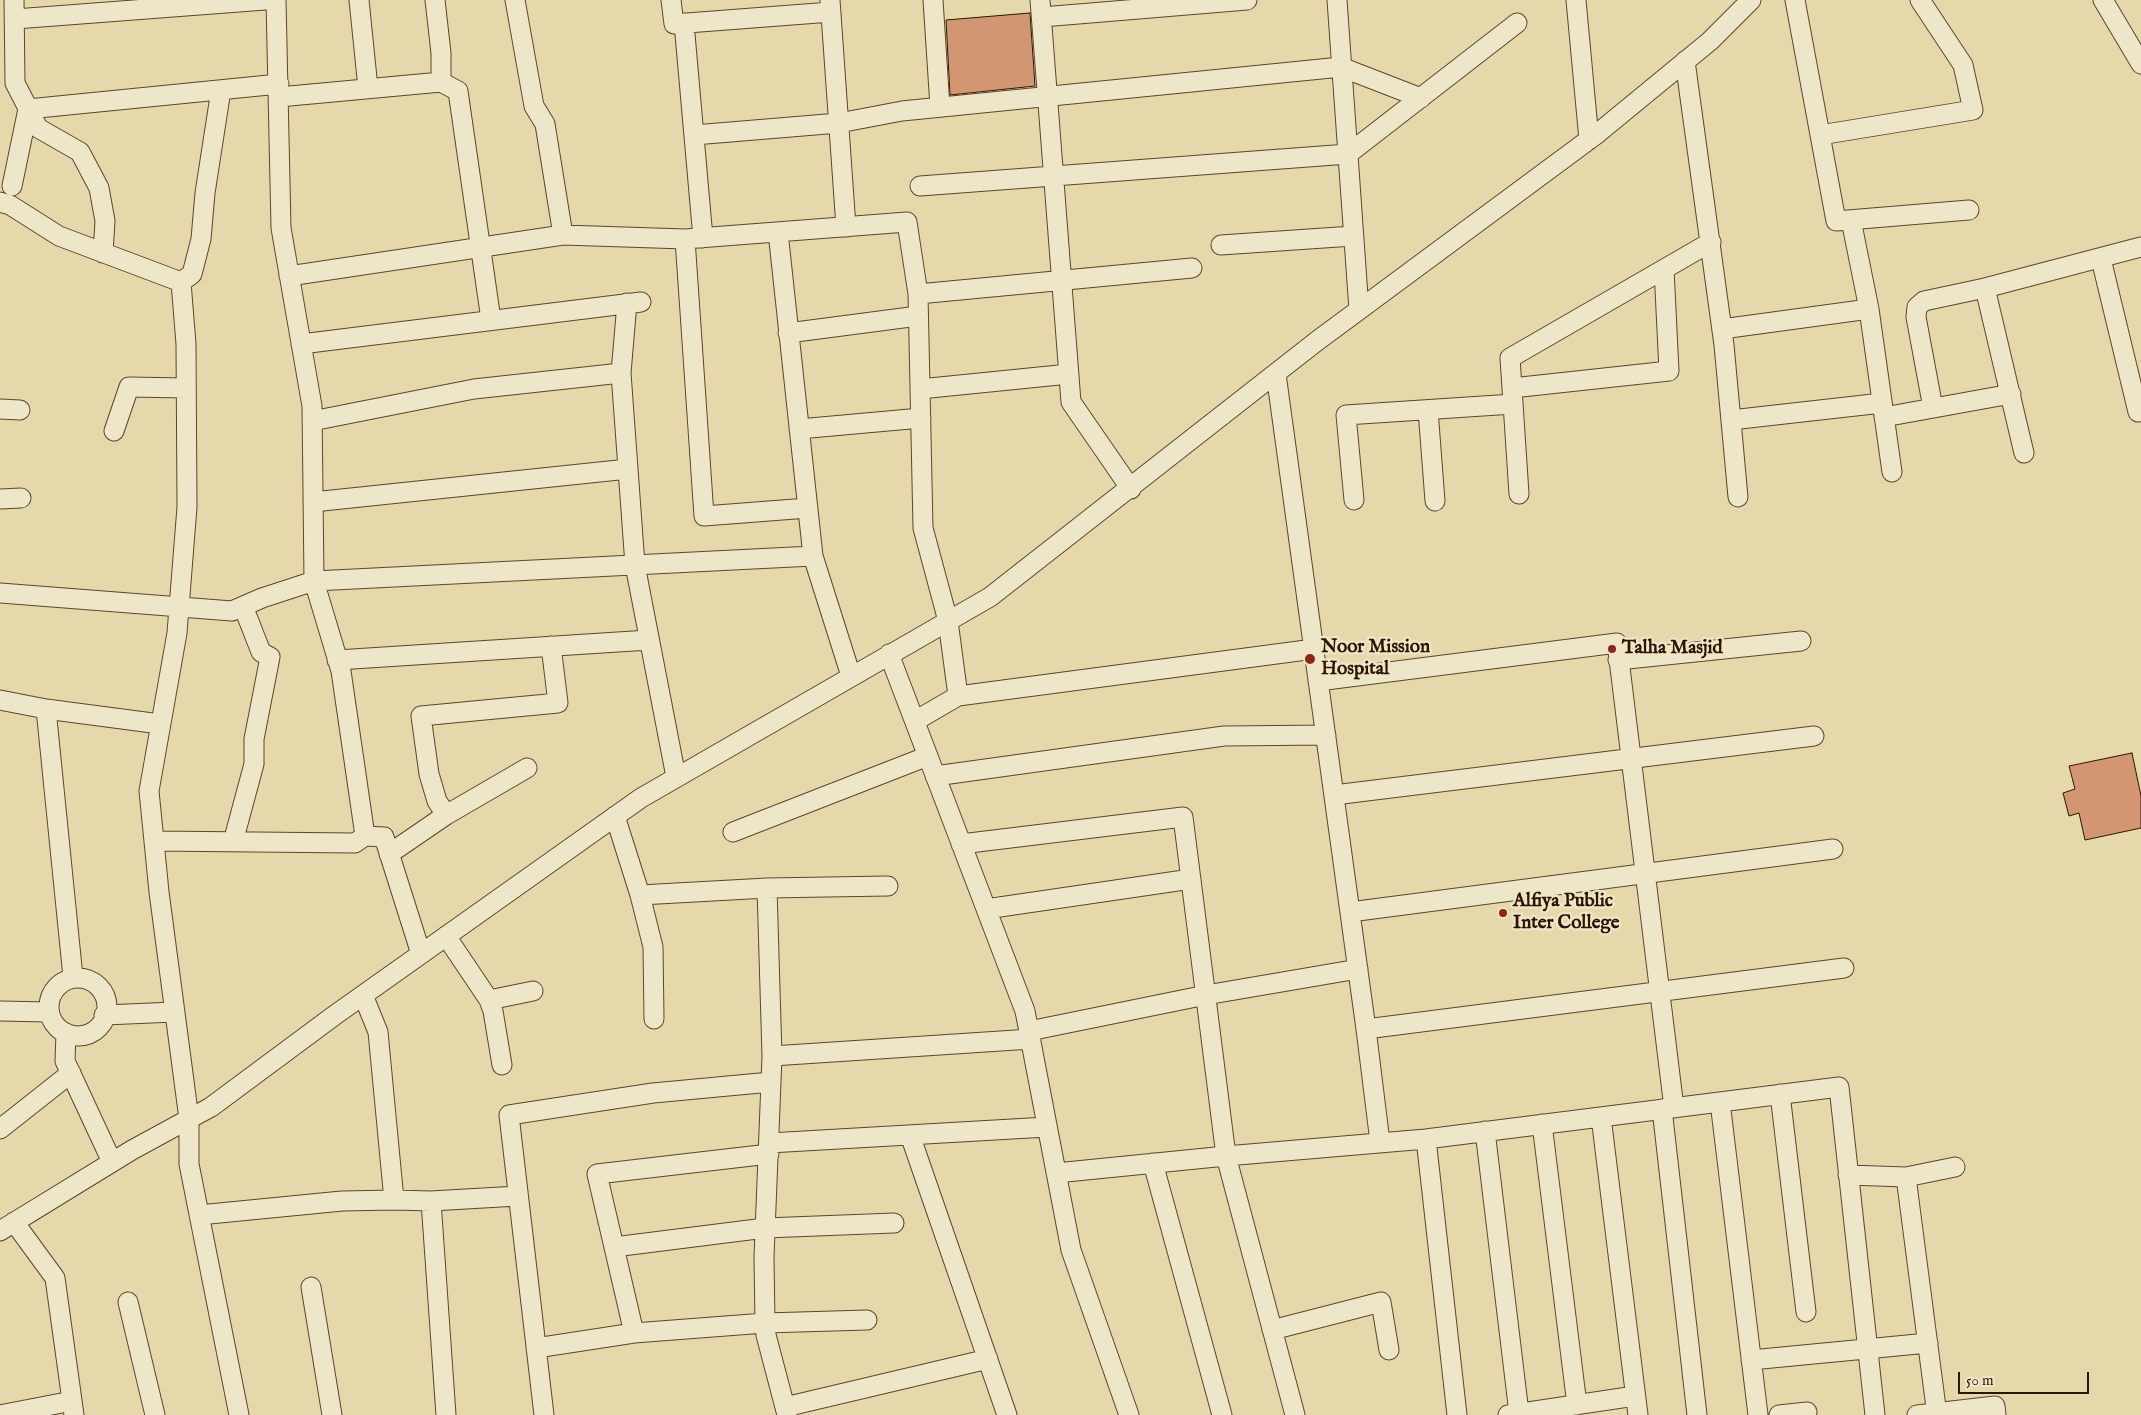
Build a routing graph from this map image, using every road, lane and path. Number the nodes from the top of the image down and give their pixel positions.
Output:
1 (14, 0) edge
2 (265, 0) edge
3 (276, 0) edge
4 (359, 0) edge
5 (435, 0) edge
6 (515, 0) edge
7 (672, 0) edge
8 (933, 0) edge
9 (1247, 0) edge
10 (1336, 0) edge
11 (1576, 0) edge
12 (1751, 0) edge
13 (1795, 0) edge
14 (1920, 0) edge
15 (2103, 0) edge
16 (830, 6) edge
17 (1041, 8) edge
18 (15, 19) junction
19 (684, 23) junction
20 (1517, 23) dead end
21 (1685, 61) junction
22 (2141, 64) edge
23 (1341, 67) junction
24 (441, 82) junction
25 (8, 83) edge
26 (368, 88) junction
27 (221, 90) junction
28 (279, 90) junction
29 (1048, 97) junction
30 (1421, 98) junction
31 (940, 107) junction
32 (28, 109) junction
33 (839, 123) junction
34 (694, 135) junction
35 (1820, 136) junction
36 (1589, 140) junction
37 (1348, 154) junction
38 (1054, 176) junction
39 (12, 186) dead end
40 (920, 186) dead end
41 (0, 202) edge
42 (1969, 210) dead end
43 (1851, 220) junction
44 (846, 226) junction
45 (778, 232) junction
46 (563, 235) junction
47 (1353, 236) junction
48 (694, 238) junction
49 (1710, 242) junction
50 (1222, 245) dead end
51 (480, 248) junction
52 (2140, 249) edge
53 (103, 252) junction
54 (2101, 259) junction
55 (1192, 268) dead end
56 (1664, 269) junction
57 (290, 276) junction
58 (1062, 281) junction
59 (181, 282) junction
60 (1985, 288) junction
61 (918, 294) junction
62 (1359, 310) junction
63 (1868, 310) junction
64 (918, 316) junction
65 (492, 320) junction
66 (1722, 329) junction
67 (788, 333) junction
68 (301, 344) junction
69 (621, 373) junction
70 (1069, 374) junction
71 (1276, 374) junction
72 (186, 388) junction
73 (920, 390) junction
74 (2010, 394) junction
75 (1513, 396) junction
76 (1933, 408) junction
77 (0, 409) edge
78 (20, 410) dead end
79 (1428, 410) junction
80 (1883, 410) junction
81 (2138, 412) dead end
82 (921, 418) junction
83 (1731, 420) junction
84 (312, 421) junction
85 (799, 429) junction
86 (114, 431) dead end
87 (2024, 452) dead end
88 (628, 470) junction
89 (1892, 472) dead end
90 (1130, 489) junction
91 (1519, 494) dead end
92 (1738, 497) dead end
93 (21, 498) dead end
94 (0, 499) edge
95 (1354, 500) dead end
96 (1435, 501) dead end
97 (313, 502) junction
98 (808, 508) junction
99 (813, 556) junction
100 (634, 565) junction
101 (314, 581) junction
102 (0, 593) edge
103 (179, 605) junction
104 (243, 606) junction
105 (948, 621) junction
106 (649, 640) junction
107 (1801, 641) dead end
108 (551, 646) junction
109 (1314, 650) junction
110 (889, 654) junction
111 (338, 660) junction
112 (1618, 660) junction
113 (850, 676) junction
114 (1318, 681) junction
115 (958, 696) junction
116 (0, 700) edge
117 (46, 709) junction
118 (915, 721) junction
119 (160, 724) junction
120 (1326, 736) junction
121 (1814, 736) dead end
122 (928, 756) junction
123 (1630, 758) junction
124 (527, 768) dead end
125 (935, 776) junction
126 (676, 777) junction
127 (1334, 795) junction
128 (446, 815) junction
129 (616, 816) junction
130 (733, 832) dead end
131 (365, 836) junction
132 (154, 841) junction
133 (233, 842) junction
134 (962, 844) junction
135 (1833, 849) dead end
136 (389, 854) junction
137 (1645, 874) junction
138 (1191, 879) junction
139 (888, 886) dead end
140 (767, 888) junction
141 (640, 895) junction
142 (986, 909) junction
143 (1350, 912) junction
144 (446, 936) junction
145 (421, 954) junction
146 (1844, 968) dead end
147 (1358, 969) junction
148 (73, 977) junction
149 (533, 990) dead end
150 (1660, 992) junction
151 (363, 995) junction
152 (1206, 995) junction
153 (489, 1000) junction
154 (0, 1011) edge
155 (48, 1012) junction
156 (175, 1012) junction
157 (104, 1016) junction
158 (654, 1019) dead end
159 (1366, 1029) junction
160 (66, 1033) junction
161 (1030, 1035) junction
162 (772, 1056) junction
163 (502, 1065) dead end
164 (71, 1073) junction
165 (772, 1082) junction
166 (1780, 1094) junction
167 (1720, 1102) junction
168 (1668, 1108) junction
169 (1601, 1117) junction
170 (189, 1119) junction
171 (1542, 1124) junction
172 (1047, 1128) junction
173 (0, 1129) edge
174 (1485, 1131) junction
175 (910, 1135) junction
176 (1426, 1139) junction
177 (1380, 1142) junction
178 (769, 1149) junction
179 (1226, 1156) junction
180 (112, 1162) junction
181 (1153, 1163) junction
182 (1955, 1167) dead end
183 (1056, 1173) junction
184 (1848, 1175) junction
185 (1906, 1177) junction
186 (518, 1196) junction
187 (394, 1200) junction
188 (431, 1201) junction
189 (199, 1215) junction
190 (894, 1223) dead end
191 (7, 1226) edge
192 (766, 1228) junction
193 (614, 1247) junction
194 (311, 1287) dead end
195 (128, 1302) dead end
196 (1806, 1312) dead end
197 (867, 1320) dead end
198 (765, 1323) junction
199 (1272, 1330) junction
200 (634, 1333) junction
201 (1928, 1343) junction
202 (536, 1348) junction
203 (1867, 1348) junction
204 (1389, 1350) dead end
205 (988, 1359) junction
206 (1751, 1360) junction
207 (1636, 1396) junction
208 (73, 1408) edge
209 (1569, 1409) edge
210 (786, 1411) edge
211 (1807, 1412) dead end
212 (150, 1414) edge
213 (1513, 1414) edge
214 (1937, 1414) edge
215 (0, 1415) edge
216 (239, 1415) edge
217 (332, 1415) edge
218 (446, 1415) edge
219 (544, 1415) edge
220 (1007, 1415) edge
221 (1129, 1415) edge
222 (1222, 1415) edge
223 (1295, 1415) edge
224 (1457, 1415) edge
225 (1638, 1415) edge
226 (1697, 1415) edge
227 (1758, 1415) edge
228 (1779, 1415) edge
229 (1875, 1415) edge
230 (1917, 1415) edge
231 (1996, 1415) edge

1 - 18 street
2 - 18 street
3 - 28 street
4 - 26 street
5 - 24 street
6 - 46 street
7 - 19 street
8 - 31 street
9 - 17 street
10 - 23 street
11 - 36 street
12 - 21 street
13 - 35 street
14 - 35 street
15 - 22 street
16 - 19 street
16 - 33 street
17 - 29 street
18 - 25 street
19 - 34 street
20 - 30 street
21 - 36 street
21 - 49 street
23 - 29 street
23 - 30 street
23 - 37 street
24 - 26 street
24 - 51 street
25 - 32 street
26 - 28 street
27 - 28 street
27 - 32 street
27 - 59 street
28 - 57 street
29 - 31 street
29 - 38 street
30 - 37 street
31 - 33 street
32 - 39 street
32 - 53 street
33 - 34 street
33 - 44 street
34 - 48 street
35 - 43 street
36 - 62 street
37 - 38 street
37 - 47 street
38 - 40 street
38 - 58 street
41 - 53 street
42 - 43 street
43 - 63 street
44 - 45 street
44 - 61 street
45 - 48 street
45 - 67 street
46 - 48 street
46 - 51 street
47 - 50 street
47 - 62 street
48 - 98 street
49 - 56 street
49 - 66 street
51 - 57 street
51 - 65 street
52 - 54 street
53 - 59 street
54 - 60 street
54 - 81 street
55 - 58 street
56 - 75 street
56 - 75 street
57 - 68 street
58 - 61 street
58 - 70 street
59 - 72 street
60 - 74 street
60 - 76 street
61 - 64 street
62 - 71 street
63 - 66 street
63 - 80 street
64 - 67 street
64 - 73 street
65 - 68 street
65 - 69 street
66 - 83 street
67 - 85 street
68 - 84 street
69 - 84 street
69 - 88 street
70 - 73 street
70 - 90 street
71 - 90 street
71 - 109 street
72 - 86 street
72 - 103 street
73 - 82 street
74 - 76 street
74 - 87 street
75 - 79 street
75 - 91 street
76 - 80 street
77 - 78 street
79 - 95 street
79 - 96 street
80 - 83 street
80 - 89 street
82 - 85 street
82 - 105 street
83 - 92 street
84 - 97 street
85 - 98 street
88 - 97 street
88 - 100 street
90 - 105 street
93 - 94 street
97 - 101 street
98 - 99 street
99 - 100 street
99 - 113 street
100 - 101 street
100 - 106 street
101 - 104 street
101 - 111 street
102 - 103 street
103 - 104 street
103 - 119 street
104 - 133 street
105 - 110 street
105 - 115 street
106 - 108 street
106 - 126 street
107 - 112 street
108 - 111 street
108 - 128 street
109 - 114 street
109 - 115 street
110 - 113 street
110 - 118 street
111 - 131 street
112 - 114 street
112 - 123 street
113 - 126 street
114 - 120 street
115 - 118 street
116 - 117 street
117 - 119 street
117 - 148 street
118 - 122 street
119 - 132 street
120 - 125 street
120 - 127 street
121 - 123 street
122 - 125 street
122 - 130 street
123 - 127 street
123 - 137 street
124 - 128 street
125 - 134 street
126 - 129 street
127 - 143 street
128 - 136 street
129 - 141 street
129 - 144 street
131 - 133 street
131 - 136 street
132 - 133 street
132 - 156 street
134 - 138 street
134 - 142 street
135 - 137 street
136 - 145 street
137 - 143 street
137 - 150 street
138 - 142 street
138 - 152 street
139 - 140 street
140 - 141 street
140 - 162 street
141 - 158 street
142 - 161 street
143 - 147 street
144 - 145 street
144 - 153 street
145 - 151 street
146 - 150 street
147 - 152 street
147 - 159 street
148 - 155 street
148 - 157 street
149 - 153 street
150 - 159 street
150 - 168 street
151 - 170 street
151 - 187 street
152 - 161 street
152 - 179 street
153 - 163 street
154 - 155 street
155 - 160 street
156 - 157 street
156 - 170 street
157 - 160 street
159 - 177 street
160 - 164 street
161 - 162 street
161 - 172 street
162 - 165 street
164 - 173 street
164 - 180 street
165 - 178 street
165 - 186 street
166 - 167 street
166 - 184 street
166 - 196 street
167 - 168 street
167 - 206 street
168 - 169 street
168 - 226 street
169 - 171 street
169 - 207 street
170 - 180 street
170 - 189 street
171 - 174 street
171 - 209 street
172 - 175 street
172 - 183 street
174 - 176 street
174 - 213 street
175 - 178 street
175 - 205 street
176 - 177 street
176 - 224 street
177 - 179 street
178 - 192 street
178 - 193 street
179 - 181 street
179 - 199 street
180 - 191 street
181 - 183 street
181 - 222 street
182 - 185 street
183 - 221 street
184 - 185 street
184 - 203 street
185 - 201 street
186 - 188 street
186 - 202 street
187 - 188 street
187 - 189 street
188 - 218 street
189 - 216 street
190 - 192 street
191 - 208 street
192 - 193 street
192 - 198 street
193 - 200 street
194 - 217 street
195 - 212 street
197 - 198 street
198 - 200 street
198 - 210 street
199 - 204 street
199 - 223 street
200 - 202 street
201 - 203 street
201 - 214 street
202 - 219 street
203 - 206 street
203 - 229 street
205 - 210 street
205 - 220 street
206 - 227 street
207 - 209 street
207 - 225 street
208 - 215 street
209 - 213 street
211 - 228 street
214 - 230 street
214 - 231 street

